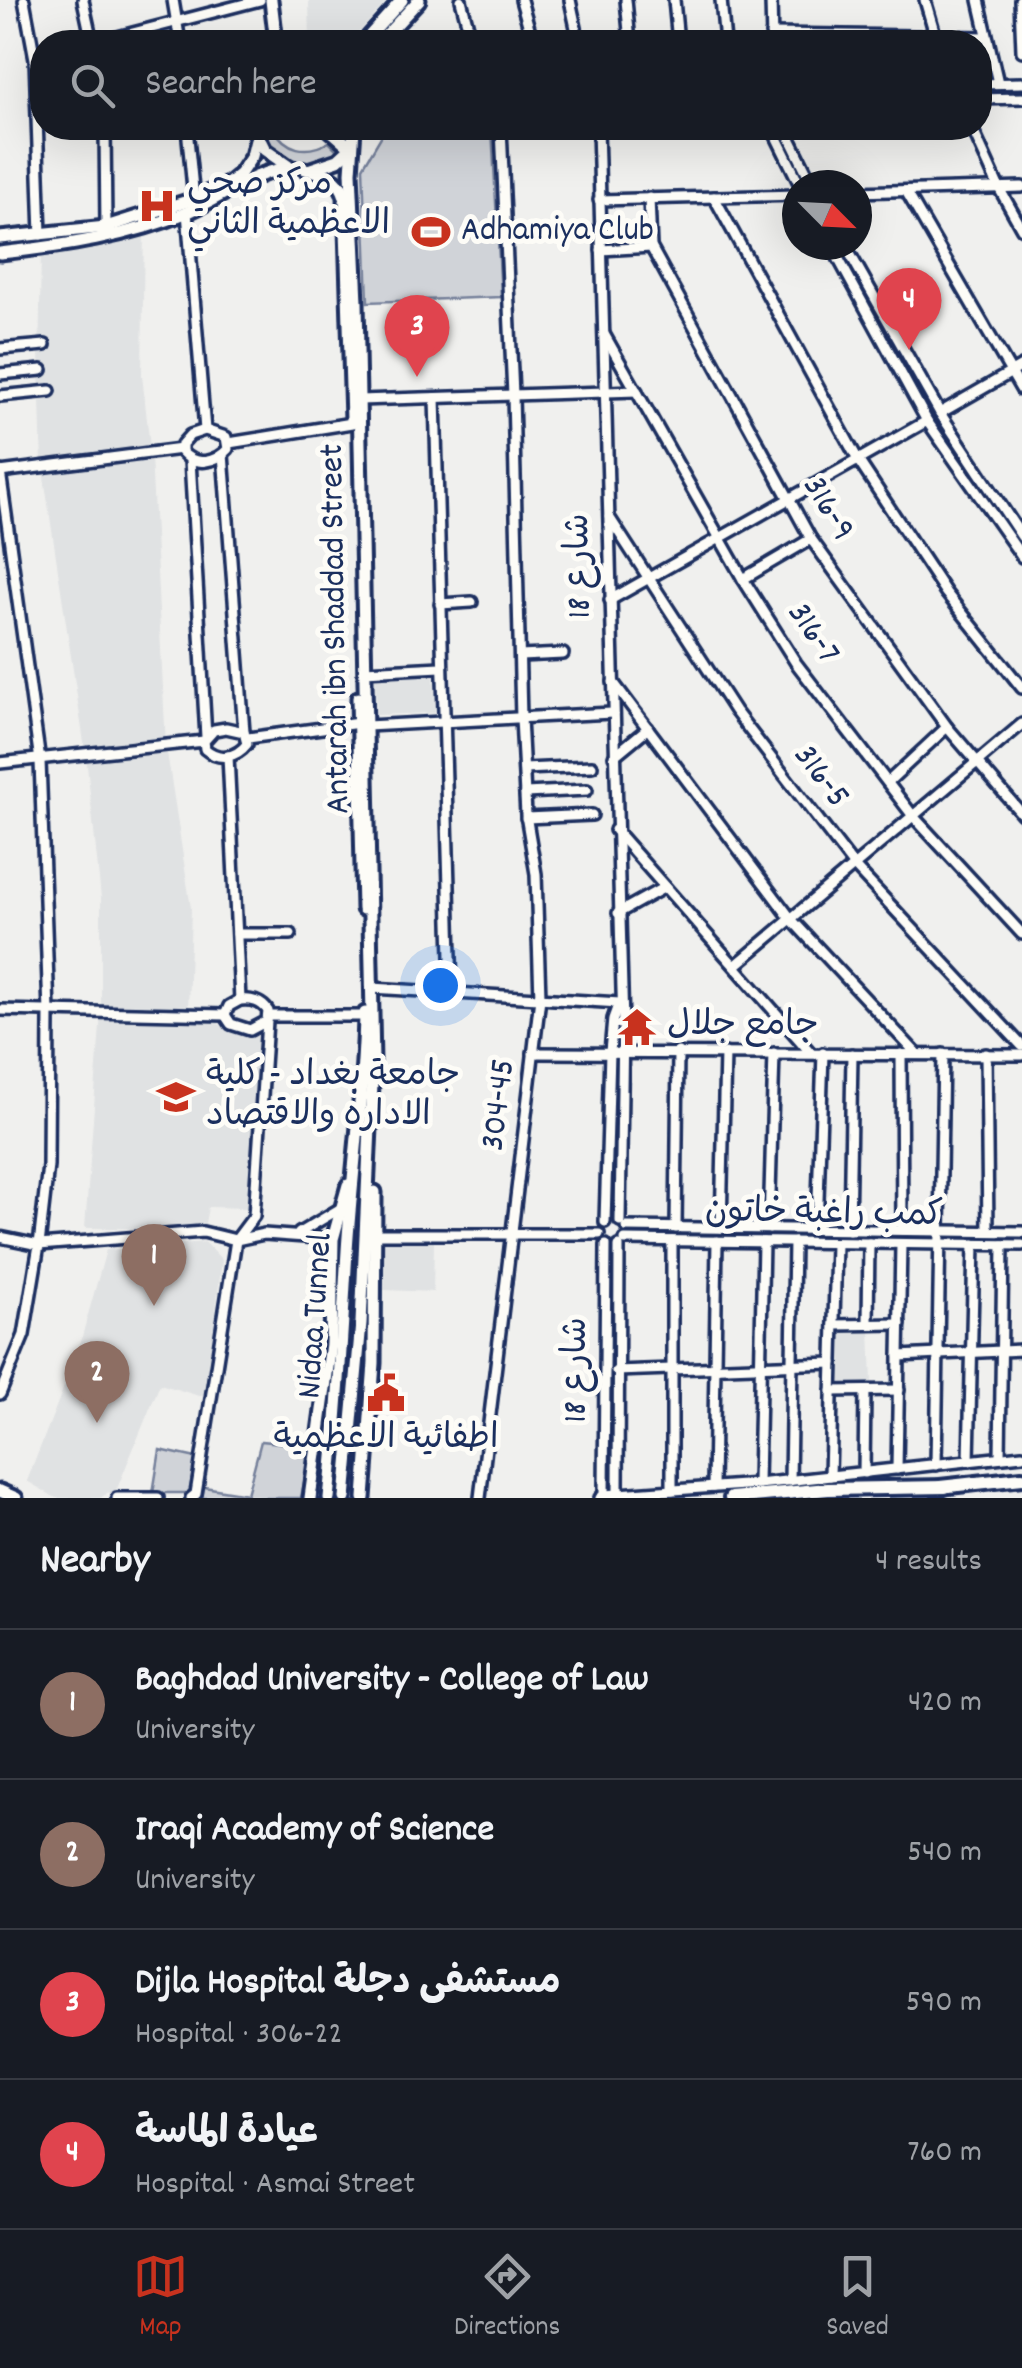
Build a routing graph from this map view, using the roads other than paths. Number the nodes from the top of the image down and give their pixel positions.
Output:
1 (24, 0) edge
2 (83, 0) edge
3 (174, 0) edge
4 (260, 0) edge
5 (271, 0) edge
6 (402, 0) edge
7 (419, 0) edge
8 (461, 0) edge
9 (521, 0) edge
10 (570, 0) edge
11 (626, 0) edge
12 (674, 0) edge
13 (721, 0) edge
14 (771, 0) edge
15 (926, 0) edge
16 (978, 0) edge
17 (1020, 0) edge
18 (216, 6) edge
19 (178, 22) junction
20 (32, 30) edge
21 (92, 30) edge
22 (145, 30) edge
23 (179, 30) edge
24 (275, 30) edge
25 (375, 30) edge
26 (391, 30) edge
27 (469, 30) edge
28 (530, 30) edge
29 (576, 30) edge
30 (629, 30) edge
31 (677, 30) edge
32 (724, 30) edge
33 (772, 30) edge
34 (934, 30) edge
35 (985, 30) edge
36 (1022, 51) edge
37 (992, 58) edge
38 (1022, 83) edge
39 (992, 84) edge
40 (998, 84) junction
41 (1022, 98) edge
42 (992, 99) edge
43 (40, 140) edge
44 (105, 140) edge
45 (188, 140) edge
46 (255, 140) edge
47 (261, 140) edge
48 (342, 140) edge
49 (352, 140) edge
50 (356, 140) edge
51 (503, 140) edge
52 (598, 140) edge
53 (778, 140) edge
54 (791, 140) edge
55 (977, 140) edge
56 (351, 148) junction
57 (299, 169) junction
58 (793, 170) edge
59 (806, 170) edge
60 (1022, 187) edge
61 (999, 188) junction
62 (906, 191) junction
63 (872, 192) edge
64 (782, 195) edge
65 (714, 197) junction
66 (649, 198) junction
67 (194, 200) junction
68 (599, 200) junction
69 (187, 212) junction
70 (106, 227) junction
71 (1022, 229) edge
72 (41, 235) junction
73 (0, 238) edge
74 (651, 247) junction
75 (600, 250) junction
76 (0, 252) edge
77 (840, 260) edge
78 (853, 260) edge
79 (603, 331) junction
80 (46, 345) dead end
81 (0, 350) edge
82 (1022, 366) edge
83 (42, 370) dead end
84 (1010, 373) junction
85 (0, 374) edge
86 (604, 390) junction
87 (50, 391) dead end
88 (637, 391) junction
89 (1022, 391) edge
90 (514, 395) junction
91 (0, 396) edge
92 (435, 398) junction
93 (359, 400) junction
94 (940, 413) junction
95 (928, 421) junction
96 (352, 423) junction
97 (205, 430) junction
98 (229, 442) junction
99 (181, 448) junction
100 (224, 454) junction
101 (190, 460) junction
102 (858, 460) junction
103 (0, 472) edge
104 (788, 500) junction
105 (608, 515) junction
106 (1022, 537) edge
107 (721, 538) junction
108 (811, 539) junction
109 (1022, 556) edge
110 (651, 578) junction
111 (742, 579) junction
112 (610, 600) junction
113 (472, 602) dead end
114 (440, 604) junction
115 (563, 654) dead end
116 (520, 656) junction
117 (441, 667) junction
118 (364, 670) junction
119 (612, 680) junction
120 (1022, 688) edge
121 (612, 713) junction
122 (521, 718) junction
123 (443, 722) junction
124 (363, 724) junction
125 (1022, 724) edge
126 (947, 727) junction
127 (648, 728) junction
128 (246, 735) junction
129 (205, 739) junction
130 (228, 756) junction
131 (614, 756) junction
132 (40, 761) junction
133 (976, 762) junction
134 (0, 763) edge
135 (592, 766) dead end
136 (524, 769) junction
137 (888, 782) junction
138 (588, 790) dead end
139 (525, 793) junction
140 (1022, 814) edge
141 (592, 815) dead end
142 (912, 816) junction
143 (526, 818) junction
144 (616, 830) junction
145 (854, 866) junction
146 (665, 886) junction
147 (618, 912) junction
148 (791, 919) junction
149 (237, 934) junction
150 (291, 934) dead end
151 (1022, 934) edge
152 (735, 966) junction
153 (372, 988) junction
154 (452, 992) junction
155 (540, 998) junction
156 (240, 1000) junction
157 (620, 1002) junction
158 (0, 1010) edge
159 (49, 1012) junction
160 (225, 1015) junction
161 (365, 1016) junction
162 (268, 1018) junction
163 (1022, 1046) edge
164 (610, 1052) junction
165 (622, 1052) junction
166 (678, 1052) junction
167 (534, 1053) junction
168 (725, 1053) junction
169 (774, 1053) junction
170 (817, 1053) junction
171 (852, 1054) junction
172 (901, 1054) junction
173 (917, 1054) junction
174 (943, 1054) junction
175 (986, 1054) junction
176 (1022, 1055) edge
177 (366, 1138) junction
178 (342, 1208) junction
179 (605, 1222) junction
180 (623, 1224) junction
181 (676, 1228) junction
182 (721, 1228) junction
183 (769, 1229) junction
184 (818, 1230) junction
185 (849, 1230) junction
186 (902, 1230) junction
187 (938, 1231) junction
188 (988, 1231) junction
189 (1022, 1232) edge
190 (377, 1234) junction
191 (600, 1234) junction
192 (292, 1235) junction
193 (512, 1235) junction
194 (0, 1238) edge
195 (334, 1239) junction
196 (236, 1240) junction
197 (672, 1241) junction
198 (717, 1241) junction
199 (764, 1242) junction
200 (794, 1242) junction
201 (622, 1243) junction
202 (836, 1243) junction
203 (869, 1243) junction
204 (901, 1244) junction
205 (938, 1244) junction
206 (974, 1244) junction
207 (39, 1245) junction
208 (606, 1245) junction
209 (1004, 1245) junction
210 (1022, 1245) edge
211 (868, 1324) junction
212 (900, 1324) junction
213 (834, 1325) junction
214 (1022, 1350) edge
215 (1002, 1351) junction
216 (972, 1352) junction
217 (938, 1354) junction
218 (899, 1356) junction
219 (833, 1362) junction
220 (792, 1364) junction
221 (760, 1365) junction
222 (715, 1367) junction
223 (672, 1368) junction
224 (619, 1370) junction
225 (605, 1371) junction
226 (898, 1390) junction
227 (832, 1391) junction
228 (865, 1391) junction
229 (0, 1394) edge
230 (1022, 1455) edge
231 (1000, 1458) junction
232 (970, 1461) junction
233 (936, 1465) junction
234 (897, 1469) junction
235 (864, 1473) junction
236 (830, 1476) junction
237 (1022, 1478) edge
238 (790, 1481) junction
239 (758, 1484) junction
240 (944, 1487) junction
241 (713, 1488) junction
242 (672, 1490) junction
243 (0, 1491) edge
244 (618, 1494) junction
245 (194, 1496) edge
246 (365, 1496) edge
247 (602, 1496) edge
248 (16, 1498) edge
249 (118, 1498) edge
250 (158, 1498) edge
251 (310, 1498) edge
252 (329, 1498) edge
253 (345, 1498) edge
254 (480, 1498) edge
255 (732, 1498) edge
256 (850, 1498) edge

1 - 20 street
2 - 21 street
3 - 19 street
4 - 18 street
5 - 24 main road
6 - 25 main road
7 - 26 main road
8 - 27 street
9 - 28 street
10 - 29 street
11 - 30 street
12 - 31 street
13 - 32 street
14 - 33 street
15 - 34 street
16 - 35 street
17 - 36 street
18 - 19 street
19 - 22 street
19 - 23 street
37 - 40 street
38 - 40 street
39 - 40 street
41 - 42 street
43 - 72 street
44 - 70 street
45 - 67 street
46 - 67 main road
47 - 57 main road, Antarah ibn Shaddad Street
48 - 56 main road
49 - 56 main road, Antarah ibn Shaddad Street
50 - 56 street
51 - 90 street, 304-45
52 - 68 street, شارع 18
53 - 58 street
54 - 59 street
55 - 61 street
56 - 57 main road
56 - 93 main road, Antarah ibn Shaddad Street
57 - 69 main road
57 - 96 main road, Antarah ibn Shaddad Street
60 - 61 street
61 - 62 street
61 - 71 street
62 - 63 street
62 - 84 street
64 - 65 street
65 - 66 street
65 - 102 street
66 - 68 street
66 - 74 street, 316-9
67 - 70 main road
68 - 75 street, شارع 18
69 - 76 main road
69 - 97 street
70 - 72 main road
72 - 73 main road
74 - 75 street
74 - 104 street, 316-9
75 - 79 street, شارع 18
77 - 95 street
78 - 94 street
79 - 86 street, شارع 18
79 - 88 street, 316-7
80 - 81 street
82 - 84 street
83 - 85 street
84 - 89 street
84 - 94 street
86 - 88 street
86 - 90 street
86 - 105 street, شارع 18
87 - 91 street
88 - 107 street, 316-7
90 - 92 street
90 - 116 street, 304-45
92 - 93 street
92 - 114 street
93 - 118 main road, Antarah ibn Shaddad Street
94 - 106 street
95 - 102 street
95 - 109 street
96 - 98 street
96 - 124 main road, Antarah ibn Shaddad Street
97 - 98 street
97 - 99 street
98 - 100 street
99 - 101 street
99 - 103 street
100 - 101 street
100 - 128 street
101 - 129 street
102 - 104 street
102 - 120 street
103 - 132 street
104 - 107 street
104 - 108 street, 316-9
105 - 110 street, 316-5
105 - 112 street, شارع 18
107 - 110 street
107 - 111 street, 316-7
108 - 111 street
108 - 126 street, 316-9
110 - 112 street
110 - 145 street, 316-5
111 - 137 street, 316-7
112 - 119 street, شارع 18
113 - 114 street
114 - 117 street
115 - 116 street
116 - 122 street, 304-45
117 - 118 street
117 - 123 street
118 - 124 main road, Antarah ibn Shaddad Street
119 - 121 street, شارع 18
119 - 127 street
121 - 122 street
121 - 131 street, شارع 18
122 - 123 street
122 - 136 street, 304-45
123 - 124 street
123 - 154 street
124 - 128 street
124 - 153 main road, Antarah ibn Shaddad Street
124 - 161 main road, Antarah ibn Shaddad Street
125 - 133 street
126 - 133 street, 316-9
126 - 137 street
127 - 131 street
127 - 148 street
128 - 129 street
128 - 130 street
129 - 130 street
129 - 132 street
130 - 149 street
131 - 144 street, شارع 18
132 - 134 street
132 - 159 street
133 - 140 street, 316-9
133 - 142 street
135 - 136 street
136 - 139 street, 304-45
137 - 142 street, 316-7
138 - 139 street
139 - 143 street, 304-45
141 - 143 street
142 - 145 street
142 - 151 street, 316-7
143 - 155 street, 304-45
144 - 146 street
144 - 147 street, شارع 18
145 - 148 street
145 - 163 street, 316-5
146 - 147 street
146 - 152 street
147 - 157 street, شارع 18
148 - 152 street
148 - 173 street
149 - 150 street
149 - 156 street
152 - 170 street
153 - 154 street
153 - 177 main road, Antarah ibn Shaddad Street
154 - 155 street
155 - 157 street
155 - 167 street, 304-45
156 - 160 street
156 - 162 street
157 - 164 street, شارع 18
157 - 165 street, شارع 18
158 - 159 street
159 - 160 street
159 - 207 street
160 - 162 street
161 - 162 street
161 - 177 main road, Antarah ibn Shaddad Street
162 - 196 street
164 - 165 street
164 - 167 street
164 - 179 street, شارع 18
165 - 166 street
165 - 180 street, شارع 18
166 - 168 street
166 - 181 street
167 - 193 street, 304-45
168 - 169 street
168 - 182 street
169 - 170 street
169 - 183 street
170 - 171 street
170 - 184 street
171 - 172 street
171 - 185 street
172 - 173 street
172 - 186 street
173 - 174 street
174 - 175 street
174 - 187 street
175 - 176 street
175 - 188 street
177 - 178 main road
177 - 190 main road
177 - 252 main road, Nidaa Tunnel
177 - 253 main road, Nidaa Tunnel
178 - 192 street
178 - 195 main road
179 - 180 street, كمب راغبة خاتون
179 - 191 street
180 - 181 street, كمب راغبة خاتون
180 - 201 street, شارع 18
181 - 182 street, كمب راغبة خاتون
182 - 183 street, كمب راغبة خاتون
183 - 184 street, كمب راغبة خاتون
184 - 185 street, كمب راغبة خاتون
185 - 186 street, كمب راغبة خاتون
186 - 187 street, كمب راغبة خاتون
187 - 188 street, كمب راغبة خاتون
187 - 205 street
188 - 189 street, كمب راغبة خاتون
190 - 193 street
190 - 246 main road
191 - 193 street
191 - 208 street
192 - 195 street
192 - 196 street
193 - 254 street, 304-45
194 - 207 street
195 - 251 main road
196 - 207 street
196 - 245 street
197 - 198 street, كمب راغبة خاتون
197 - 201 street, كمب راغبة خاتون
197 - 223 street
198 - 199 street, كمب راغبة خاتون
198 - 222 street
199 - 200 street, كمب راغبة خاتون
199 - 221 street
200 - 202 street, كمب راغبة خاتون
200 - 220 street
201 - 208 street, كمب راغبة خاتون
201 - 224 street, شارع 18
202 - 203 street, كمب راغبة خاتون
202 - 213 street
203 - 204 street, كمب راغبة خاتون
203 - 211 street
204 - 205 street, كمب راغبة خاتون
204 - 212 street
205 - 206 street, كمب راغبة خاتون
205 - 217 street
206 - 209 street, كمب راغبة خاتون
206 - 216 street
207 - 229 street
208 - 225 street, شارع 18
209 - 210 street, كمب راغبة خاتون
209 - 215 street
211 - 212 street
211 - 213 street
212 - 218 street
213 - 219 street
214 - 215 street
215 - 216 street
215 - 231 street
216 - 217 street
216 - 232 street
217 - 218 street
217 - 233 street
218 - 226 street
219 - 220 street
219 - 227 street
220 - 221 street
220 - 238 street
221 - 222 street
221 - 239 street
222 - 223 street
222 - 241 street
223 - 224 street
223 - 242 street
224 - 225 street
224 - 244 street, شارع 18
225 - 247 street, شارع 18
226 - 228 street
226 - 234 street
227 - 228 street
227 - 236 street
228 - 235 street
230 - 231 street
231 - 232 street
232 - 233 street
233 - 234 street
234 - 235 street
235 - 236 street
236 - 238 street
237 - 240 highway
238 - 239 street
239 - 241 street
240 - 255 highway
240 - 256 highway
241 - 242 street
242 - 244 street
243 - 248 main road
244 - 247 street
249 - 250 street

